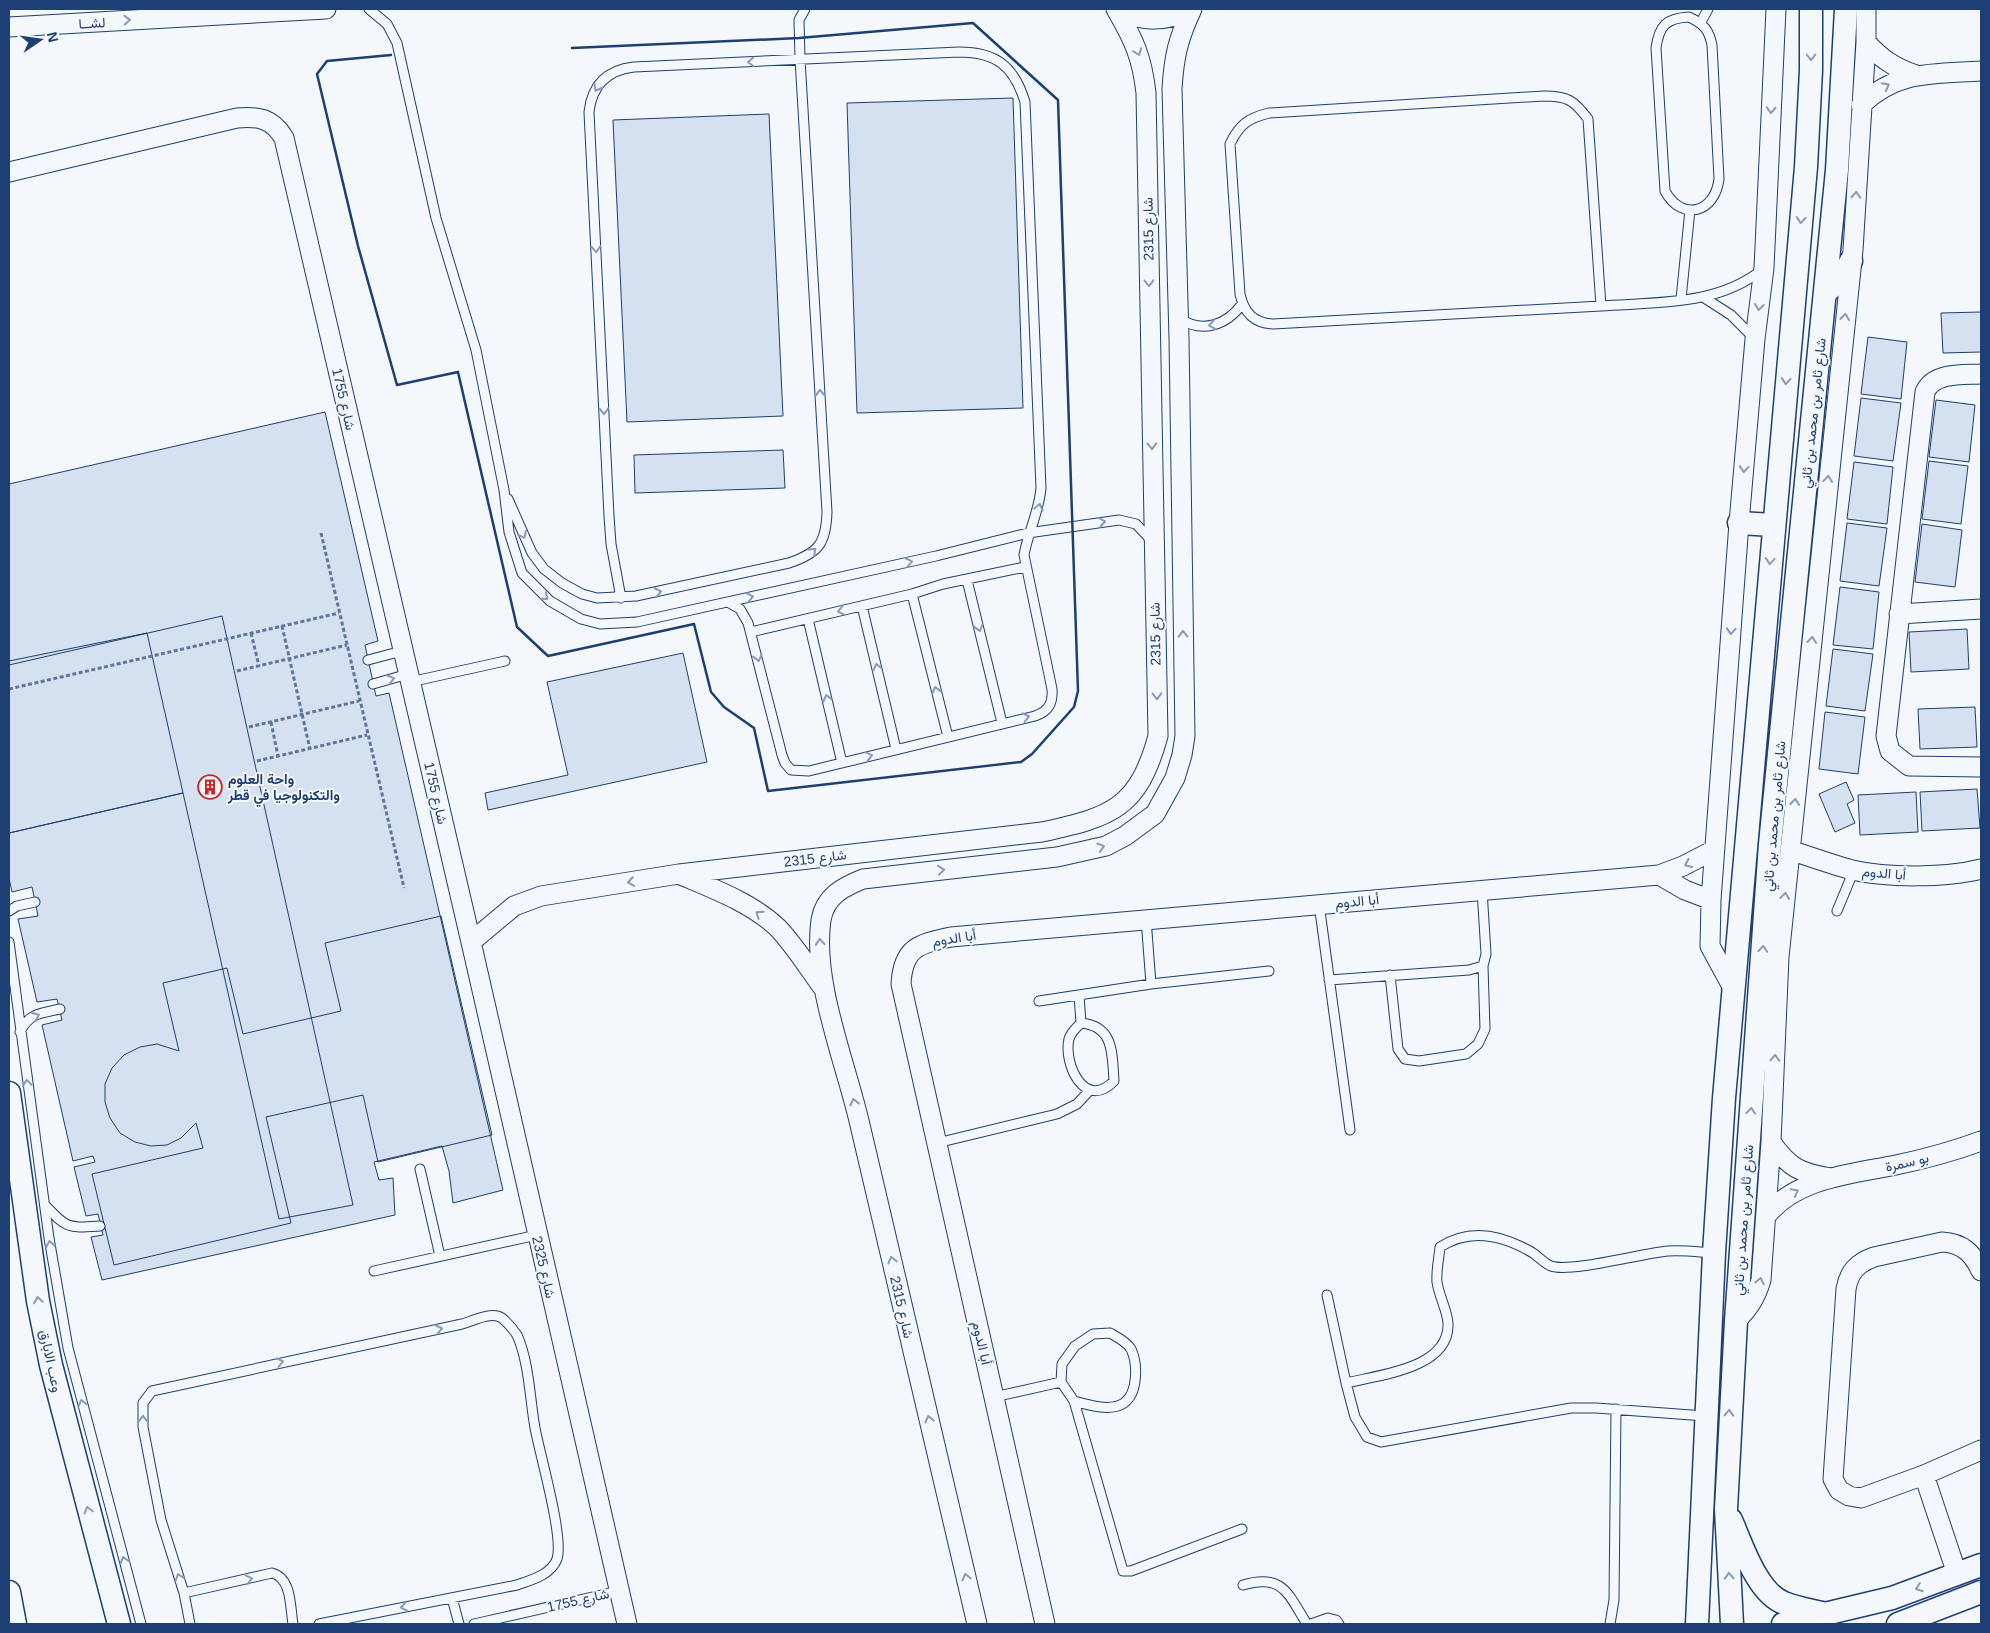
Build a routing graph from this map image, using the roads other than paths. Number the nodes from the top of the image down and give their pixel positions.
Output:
1 (326, 9) edge
2 (369, 9) edge
3 (805, 9) edge
4 (1117, 9) edge
5 (1191, 9) edge
6 (1708, 9) edge
7 (1776, 9) edge
8 (1811, 9) edge
9 (1846, 9) edge
10 (1866, 9) edge
11 (1701, 22) junction
12 (9, 28) edge
13 (1866, 42) junction
14 (800, 59) junction
15 (1981, 71) edge
16 (1916, 75) junction
17 (1860, 105) junction
18 (9, 172) edge
19 (1690, 210) junction
20 (1851, 261) junction
21 (1764, 268) junction
22 (1825, 293) junction
23 (1703, 297) junction
24 (1682, 300) junction
25 (1242, 304) junction
26 (1601, 306) junction
27 (1176, 316) junction
28 (1755, 339) junction
29 (1981, 374) edge
30 (504, 490) junction
31 (1739, 523) junction
32 (1773, 525) junction
33 (1028, 533) junction
34 (1153, 542) junction
35 (1025, 567) junction
36 (967, 580) junction
37 (912, 594) junction
38 (621, 598) junction
39 (728, 602) junction
40 (862, 606) junction
41 (1981, 609) edge
42 (1899, 614) junction
43 (808, 618) junction
44 (751, 632) junction
45 (402, 652) junction
46 (368, 660) dead end
47 (505, 661) dead end
48 (409, 678) junction
49 (373, 684) dead end
50 (1002, 723) junction
51 (948, 737) junction
52 (896, 749) junction
53 (842, 763) junction
54 (1981, 767) edge
55 (1714, 850) junction
56 (1790, 850) junction
57 (1981, 869) edge
58 (1854, 870) junction
59 (679, 874) junction
60 (1659, 875) junction
61 (1482, 890) junction
62 (1711, 900) junction
63 (35, 902) dead end
64 (1319, 904) junction
65 (9, 911) edge
66 (1837, 911) dead end
67 (1146, 919) junction
68 (9, 942) edge
69 (471, 942) junction
70 (1483, 966) junction
71 (1269, 972) dead end
72 (1390, 975) junction
73 (1330, 980) junction
74 (1150, 984) junction
75 (824, 990) junction
76 (1734, 990) junction
77 (1079, 995) junction
78 (1039, 1001) dead end
79 (60, 1009) dead end
80 (1081, 1023) junction
81 (20, 1033) junction
82 (1090, 1090) junction
83 (9, 1093) edge
84 (1350, 1130) dead end
85 (1981, 1141) edge
86 (1772, 1142) junction
87 (937, 1143) junction
88 (9, 1144) edge
89 (420, 1169) dead end
90 (1832, 1178) junction
91 (21, 1180) junction
92 (45, 1205) junction
93 (1766, 1216) junction
94 (100, 1226) dead end
95 (537, 1235) junction
96 (1714, 1252) junction
97 (440, 1256) junction
98 (374, 1270) dead end
99 (1981, 1271) edge
100 (1327, 1295) dead end
101 (1736, 1321) junction
102 (1061, 1382) junction
103 (1346, 1383) junction
104 (994, 1397) junction
105 (1074, 1401) junction
106 (1616, 1409) junction
107 (1705, 1416) junction
108 (1981, 1450) edge
109 (1924, 1475) junction
110 (1726, 1509) junction
111 (1242, 1529) dead end
112 (1981, 1564) edge
113 (1957, 1574) junction
114 (1243, 1585) dead end
115 (619, 1590) junction
116 (9, 1592) edge
117 (1981, 1592) edge
118 (184, 1593) junction
119 (452, 1598) junction
120 (1825, 1614) junction
121 (115, 1618) edge
122 (15, 1624) edge
123 (141, 1624) edge
124 (190, 1624) edge
125 (293, 1624) edge
126 (319, 1624) edge
127 (458, 1624) edge
128 (474, 1624) edge
129 (627, 1624) edge
130 (977, 1624) edge
131 (1045, 1624) edge
132 (1307, 1624) edge
133 (1311, 1624) edge
134 (1338, 1624) edge
135 (1610, 1624) edge
136 (1697, 1624) edge
137 (1732, 1624) edge
138 (1782, 1624) edge
139 (1898, 1624) edge

12 -> 1 street, لشــا
2 - 30 lane
3 - 14 lane
4 - 5 street
4 -> 34 street, شارع 2315
5 - 27 street, شارع 2315
6 - 11 lane
7 -> 21 street
8 -> 32 street, شارع ثامر بن محمد بن ثاني
9 - 22 street, شارع ثامر بن محمد بن ثاني
10 - 13 street
11 - 19 lane
11 - 19 lane
13 - 16 street
13 - 17 street
33 -> 14 lane
38 -> 14 lane
14 -> 38 lane
15 - 16 street
17 -> 16 street
20 -> 17 street
18 - 45 street, شارع 1755
19 - 24 lane
20 - 22 street
56 -> 20 street
21 - 23 lane
21 -> 28 street
101 -> 22 street, شارع ثامر بن محمد بن ثاني
23 - 24 lane
23 - 28 lane
24 - 26 lane
25 - 26 lane
25 - 26 lane
25 -> 27 lane
75 -> 27 street, شارع 2315
28 -> 31 street
29 - 42 street
30 -> 38 lane
30 -> 39 lane
31 - 32 street
31 -> 55 street
32 -> 76 street, شارع ثامر بن محمد بن ثاني
33 -> 34 lane
33 - 35 lane
39 -> 33 lane
34 -> 59 street, شارع 2315
35 - 36 lane
50 -> 35 lane
36 - 37 lane
36 -> 50 lane
37 - 40 lane
51 -> 37 lane
39 - 44 lane
40 -> 43 lane
52 -> 40 lane
41 - 42 street
42 - 54 street
43 - 44 lane
53 -> 43 lane
44 -> 53 lane
45 - 46 lane
45 - 48 street, شارع 1755
47 - 48 lane
49 -> 48 lane
48 - 69 street, شارع 1755
50 - 51 lane
51 - 52 lane
53 -> 52 lane
55 -> 60 street, أبا الدوم
55 - 62 street
56 - 58 street, أبا الدوم
86 -> 56 street
57 - 58 street, أبا الدوم
58 - 66 lane
59 -> 69 street, شارع 2315
75 -> 59 street, شارع 2315
60 - 61 street, أبا الدوم
60 - 62 street
61 - 64 street, أبا الدوم
61 - 70 lane
62 - 76 street
63 - 65 lane
64 - 67 street, أبا الدوم
64 - 73 lane
67 - 74 lane
67 - 87 street, أبا الدوم
68 - 81 lane
69 - 95 street, شارع 2325
70 - 72 lane
70 - 72 lane
71 - 74 lane
72 - 73 lane
73 - 84 lane
74 - 77 lane
130 -> 75 street, شارع 2315
76 - 96 street, شارع ثامر بن محمد بن ثاني
77 - 78 lane
77 - 80 lane
81 -> 79 lane
80 - 82 lane
80 - 82 lane
92 -> 81 lane
82 - 87 lane
83 - 91 street, وعب الابارق
85 - 90 street, بو سمرة
86 - 90 street, بو سمرة
86 - 93 street
87 - 104 street, أبا الدوم
88 - 91 street
89 - 97 lane
93 -> 90 street, بو سمرة
121 -> 91 street, وعب الابارق
92 - 94 lane
123 -> 92 lane
101 -> 93 street
95 - 97 lane
95 - 115 street, شارع 2325
96 - 103 lane
96 - 107 street, شارع ثامر بن محمد بن ثاني
97 - 98 lane
99 - 109 street
100 - 103 lane
110 -> 101 street, شارع ثامر بن محمد بن ثاني
102 - 104 lane
102 - 105 lane
102 - 105 lane
103 - 106 lane
104 - 131 street, أبا الدوم
105 - 111 lane
106 - 107 lane
106 - 135 lane
107 - 136 street, شارع ثامر بن محمد بن ثاني
108 - 109 street
109 - 113 street
110 - 120 street
137 -> 110 street, شارع ثامر بن محمد بن ثاني
112 - 113 street
113 -> 120 street
114 - 132 lane
115 - 128 lane, شارع 1755
115 - 129 street, شارع 1755
116 - 122 street
117 - 139 street
118 -> 119 lane
118 - 124 lane
118 -> 125 lane
119 -> 126 lane
119 - 127 lane
120 - 138 street
133 - 134 lane

